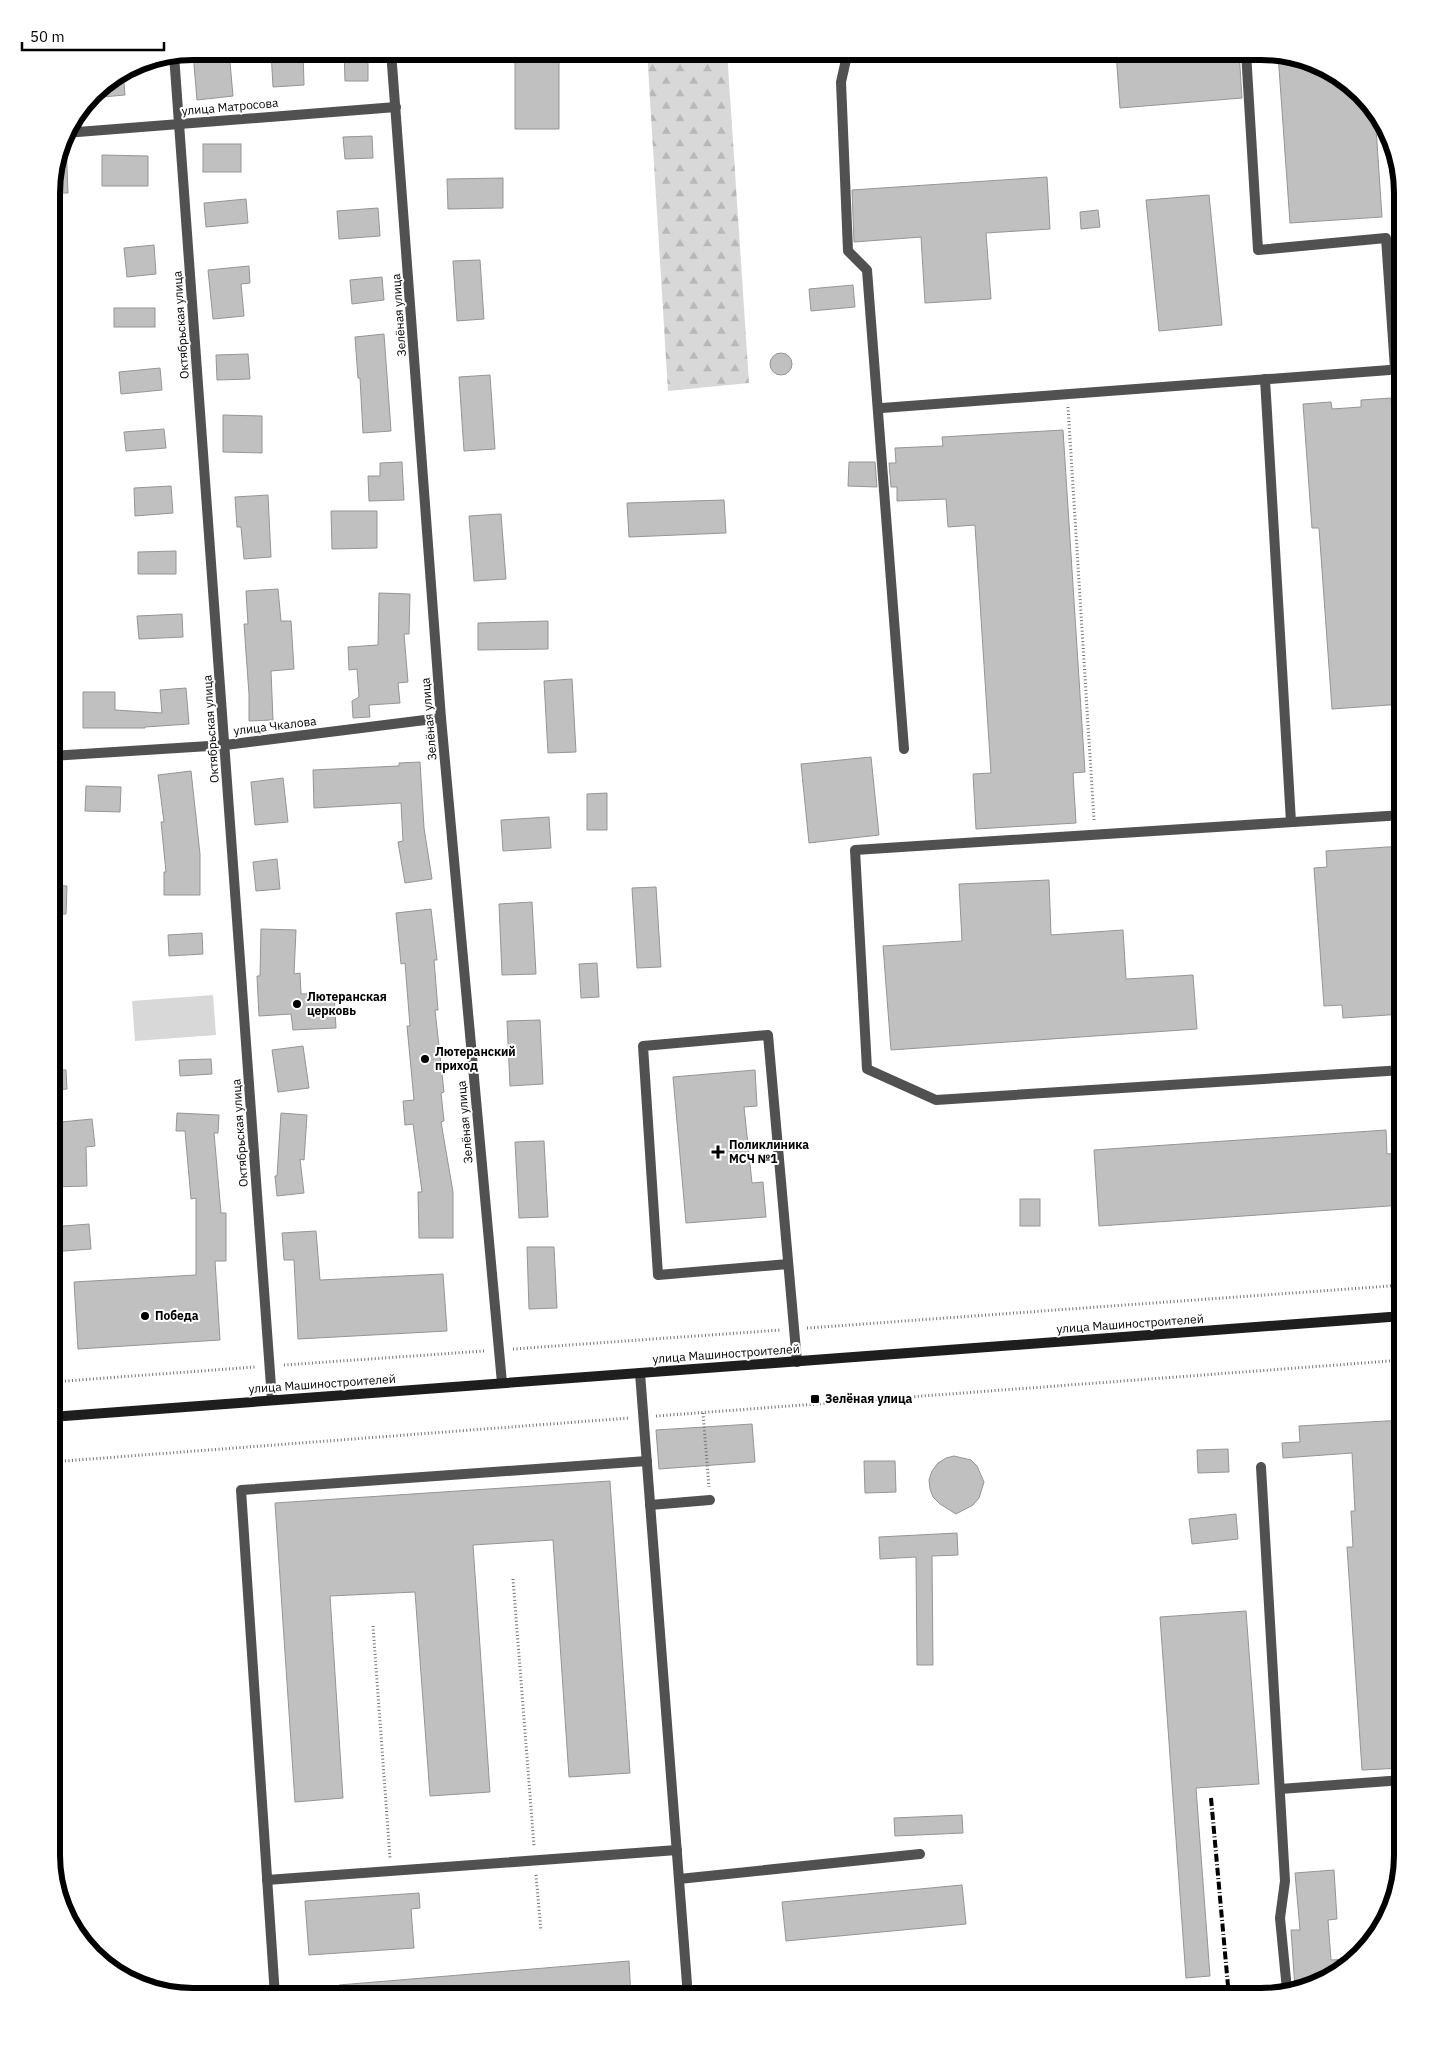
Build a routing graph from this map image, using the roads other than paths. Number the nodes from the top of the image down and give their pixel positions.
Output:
1 (392, 60) edge
2 (846, 60) edge
3 (1246, 60) edge
4 (174, 61) edge
5 (396, 107) junction
6 (179, 124) junction
7 (75, 132) edge
8 (1394, 319) edge
9 (1394, 369) edge
10 (1265, 379) junction
11 (882, 408) dead end
12 (441, 718) junction
13 (225, 744) junction
14 (904, 749) dead end
15 (60, 755) edge
16 (1394, 816) edge
17 (1291, 822) junction
18 (1394, 1071) edge
19 (788, 1264) junction
20 (1394, 1317) edge
21 (797, 1362) junction
22 (640, 1373) junction
23 (502, 1384) junction
24 (272, 1400) junction
25 (60, 1416) edge
26 (647, 1461) junction
27 (1261, 1467) dead end
28 (710, 1500) road end
29 (650, 1505) junction
30 (1394, 1781) edge
31 (1280, 1789) junction
32 (677, 1850) junction
33 (920, 1854) dead end
34 (679, 1879) junction
35 (267, 1880) junction
36 (1287, 1985) edge
37 (274, 1988) edge
38 (687, 1988) edge

1 - 5 street, Зелёная улица
2 - 14 street
3 - 8 street
4 - 6 street, Октябрьская улица
5 - 6 street, улица Матросова
5 - 12 street, Зелёная улица
6 - 7 street, улица Матросова
6 - 13 street, Октябрьская улица
9 - 10 street
10 - 11 street
10 - 17 street
12 - 13 street, улица Чкалова
12 - 23 street, Зелёная улица
13 - 15 street, улица Чкалова
13 - 24 street, Октябрьская улица
16 - 17 street
17 - 18 street
19 - 19 street
19 - 21 street
20 - 21 main road, улица Машиностроителей
21 - 22 main road, улица Машиностроителей
22 - 23 main road, улица Машиностроителей
22 - 26 street
23 - 24 main road, улица Машиностроителей
24 - 25 main road, улица Машиностроителей
26 - 29 street
26 - 35 street
27 - 31 street
28 - 29 street
29 - 32 street
30 - 31 street
31 - 36 street
32 - 34 street
32 - 35 street
33 - 34 street
34 - 38 street
35 - 37 street

